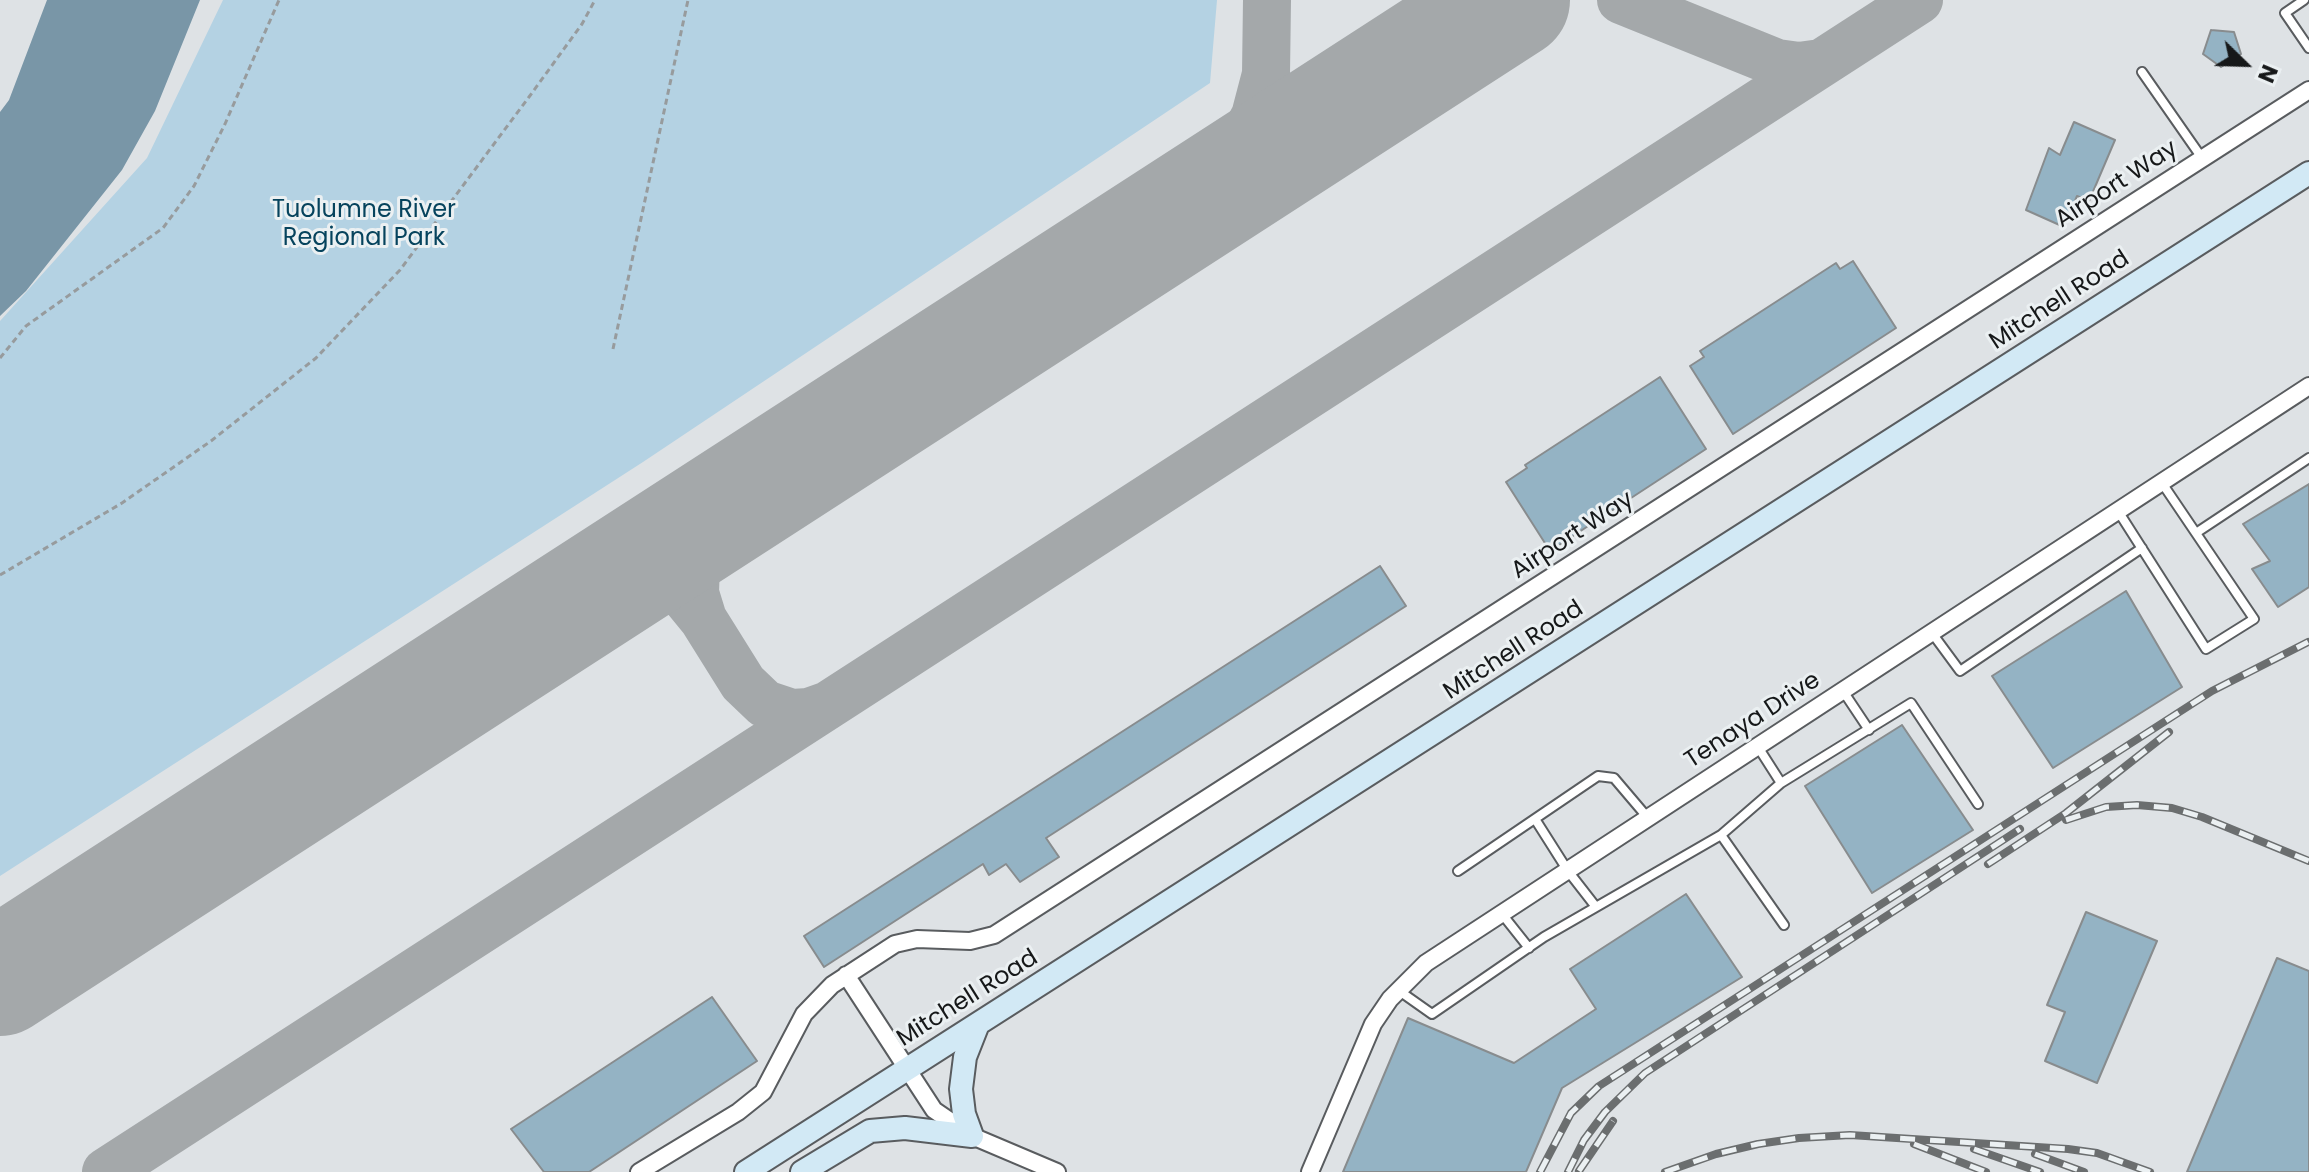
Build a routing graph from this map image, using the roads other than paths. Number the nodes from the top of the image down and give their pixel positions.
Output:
1 (2304, 0) edge
2 (2309, 48) edge
3 (2142, 72) dead end
4 (2309, 90) edge
5 (2203, 159) junction
6 (2309, 173) edge
7 (2309, 386) edge
8 (2309, 458) edge
9 (2162, 483) junction
10 (2118, 511) junction
11 (2196, 533) junction
12 (2142, 548) junction
13 (1932, 633) junction
14 (1843, 691) junction
15 (1869, 730) junction
16 (1758, 747) junction
17 (1781, 783) junction
18 (1978, 804) dead end
19 (1648, 818) junction
20 (1535, 819) junction
21 (1721, 835) junction
22 (1458, 871) dead end
23 (1568, 871) junction
24 (1596, 907) junction
25 (1502, 914) junction
26 (1784, 925) dead end
27 (1529, 948) junction
28 (846, 975) junction
29 (1397, 990) junction
30 (978, 1024) junction
31 (906, 1069) junction
32 (972, 1136) junction
33 (639, 1172) edge
34 (746, 1172) edge
35 (802, 1172) edge
36 (1057, 1172) edge
37 (1310, 1172) edge

1 - 2 lane
3 - 5 lane
4 - 5 street, Airport Way
5 - 28 street, Airport Way
6 - 30 main road, Mitchell Road
7 - 9 street, Tenaya Drive
8 - 11 lane
9 - 10 street, Tenaya Drive
9 - 11 lane
10 - 12 lane
10 - 13 street, Tenaya Drive
11 - 12 lane
12 - 13 lane
13 - 14 street, Tenaya Drive
14 - 15 lane
14 - 16 street, Tenaya Drive
15 - 17 lane
15 - 18 lane
16 - 17 lane
16 - 19 street, Tenaya Drive
17 - 21 lane
19 - 20 lane
19 - 23 street, Tenaya Drive
20 - 22 lane
20 - 23 lane
21 - 24 lane
21 - 26 lane
23 - 24 lane
23 - 25 street, Tenaya Drive
24 - 27 lane
25 - 27 lane
25 - 29 street, Tenaya Drive
27 - 29 lane
28 - 31 street
28 - 33 street, Airport Way
29 - 37 street, Tenaya Drive
30 - 31 main road, Mitchell Road
30 - 32 main road
31 - 32 street
31 - 34 main road, Mitchell Road
32 - 35 main road
32 - 36 street

